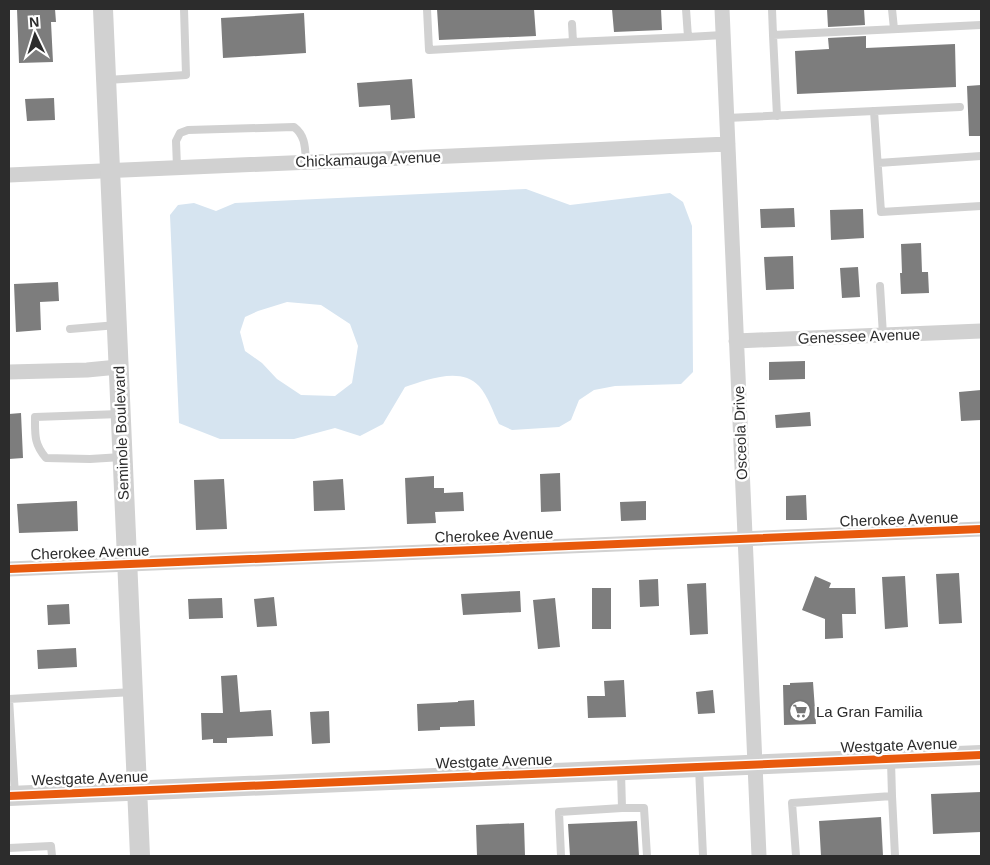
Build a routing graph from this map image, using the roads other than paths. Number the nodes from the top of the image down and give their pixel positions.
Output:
1 (103, 9) edge
2 (184, 9) edge
3 (427, 9) edge
4 (686, 9) edge
5 (722, 9) edge
6 (772, 9) edge
7 (892, 9) edge
8 (572, 24) dead end
9 (981, 25) edge
10 (894, 29) junction
11 (773, 34) junction
12 (723, 35) junction
13 (688, 37) junction
14 (573, 42) junction
15 (106, 80) junction
16 (960, 107) dead end
17 (874, 111) junction
18 (777, 116) junction
19 (727, 118) junction
20 (728, 144) junction
21 (981, 156) edge
22 (306, 162) junction
23 (878, 162) junction
24 (177, 168) junction
25 (110, 170) junction
26 (9, 175) edge
27 (981, 206) edge
28 (880, 286) dead end
29 (117, 325) junction
30 (70, 328) dead end
31 (981, 331) edge
32 (883, 335) junction
33 (736, 341) junction
34 (118, 367) junction
35 (9, 372) edge
36 (120, 414) junction
37 (122, 457) junction
38 (981, 529) edge
39 (745, 539) junction
40 (127, 564) junction
41 (9, 569) edge
42 (133, 692) junction
43 (981, 755) edge
44 (891, 759) junction
45 (755, 764) junction
46 (699, 767) junction
47 (621, 770) junction
48 (137, 790) junction
49 (12, 796) edge
50 (892, 796) junction
51 (622, 808) junction
52 (9, 848) edge
53 (52, 856) edge
54 (140, 856) edge
55 (561, 856) edge
56 (647, 856) edge
57 (703, 856) edge
58 (759, 856) edge
59 (796, 856) edge
60 (894, 856) edge

1 - 15 street, Seminole Boulevard
2 - 15 lane
3 - 14 lane
4 - 13 lane
5 - 12 street, Osceola Drive
6 - 11 lane
7 - 10 lane
8 - 14 lane
9 - 10 lane
10 - 11 lane
11 - 18 lane
12 - 13 lane
12 - 19 street, Osceola Drive
13 - 14 lane
15 - 25 street, Seminole Boulevard
16 - 17 lane
17 - 18 lane
17 - 23 lane
18 - 19 lane
19 - 20 street, Osceola Drive
20 - 22 street, Chickamauga Avenue
20 - 33 street, Osceola Drive
21 - 23 lane
22 - 24 street, Chickamauga Avenue
22 - 24 lane
23 - 27 lane
24 - 25 street, Chickamauga Avenue
25 - 26 street, Chickamauga Avenue
25 - 29 street, Seminole Boulevard
28 - 32 lane
29 - 30 lane
29 - 34 street, Seminole Boulevard
31 - 32 street, Genessee Avenue
32 - 33 street, Genessee Avenue
33 - 39 street, Osceola Drive
34 - 35 street
34 - 36 street, Seminole Boulevard
36 - 37 street, Seminole Boulevard
36 - 37 lane
37 - 40 street, Seminole Boulevard
38 - 39 street, Cherokee Avenue
39 - 40 street, Cherokee Avenue
39 - 45 street, Osceola Drive
40 - 41 street, Cherokee Avenue
40 - 42 street, Seminole Boulevard
42 - 48 street, Seminole Boulevard
42 - 49 lane
43 - 44 street, Westgate Avenue
44 - 45 street, Westgate Avenue
44 - 50 lane
45 - 46 street, Westgate Avenue
45 - 58 street, Osceola Drive
46 - 47 street, Westgate Avenue
46 - 57 lane
47 - 48 street, Westgate Avenue
47 - 51 lane
48 - 49 street, Westgate Avenue
48 - 54 street, Seminole Boulevard
50 - 59 lane
50 - 60 lane
51 - 55 lane
51 - 56 lane
52 - 53 lane

